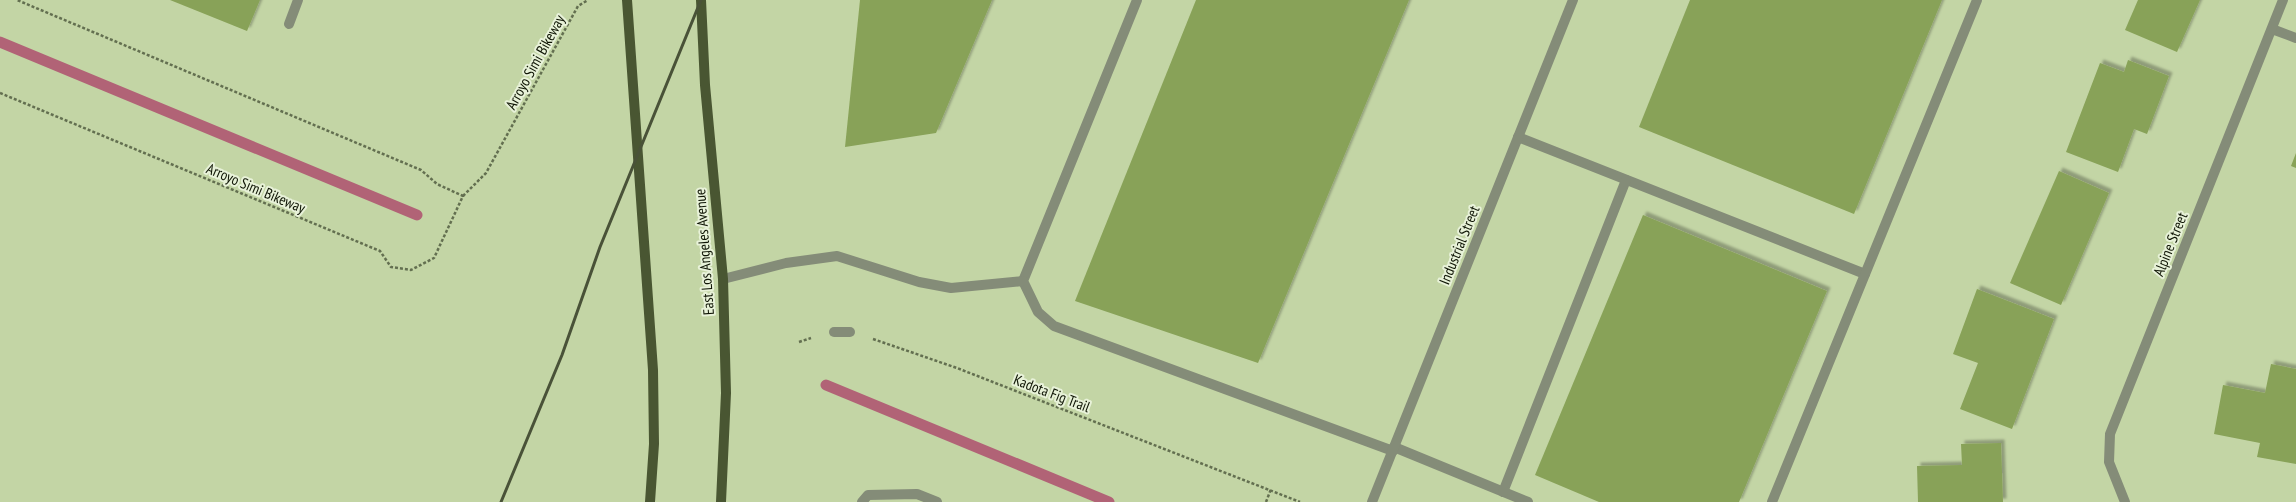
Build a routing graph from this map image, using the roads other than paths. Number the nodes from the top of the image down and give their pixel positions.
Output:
1 (298, 0) edge
2 (627, 0) edge
3 (701, 0) edge
4 (1137, 0) edge
5 (1573, 0) edge
6 (1977, 0) edge
7 (2284, 0) edge
8 (289, 24) dead end
9 (2272, 29) junction
10 (2296, 38) edge
11 (1518, 137) junction
12 (1626, 180) junction
13 (1865, 274) junction
14 (723, 280) junction
15 (1022, 281) junction
16 (834, 332) road end
17 (850, 332) road end
18 (1393, 449) junction
19 (1502, 492) junction
20 (650, 502) edge
21 (721, 502) edge
22 (862, 502) edge
23 (937, 502) edge
24 (1372, 502) edge
25 (1528, 502) edge
26 (1772, 502) edge
27 (2125, 502) edge

1 - 8 street
2 - 20 main road
3 - 14 main road, East Los Angeles Avenue
4 - 15 street
5 - 11 street, Industrial Street
6 - 13 street
7 - 9 street, Alpine Street
9 - 10 street
9 - 27 street, Alpine Street
11 - 12 street
11 - 18 street, Industrial Street
12 - 13 street
12 - 19 street
13 - 26 street
14 - 15 street
14 - 21 main road, East Los Angeles Avenue
15 - 18 street
16 - 17 street
18 - 19 street
18 - 24 street, Industrial Street
19 - 25 street
22 - 23 street

